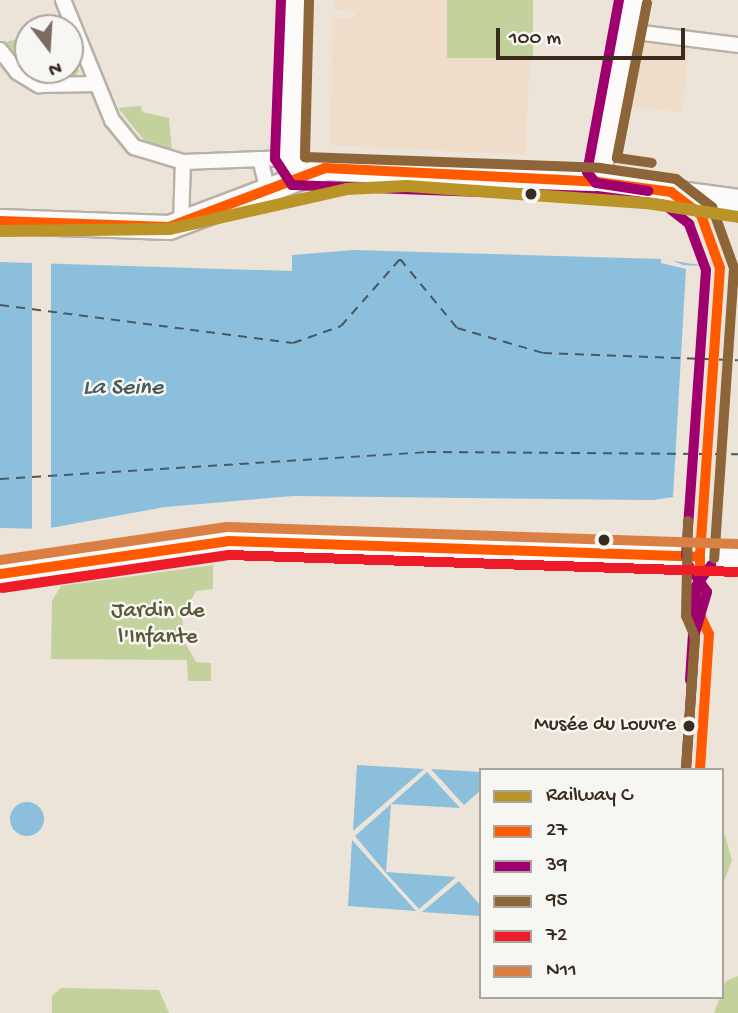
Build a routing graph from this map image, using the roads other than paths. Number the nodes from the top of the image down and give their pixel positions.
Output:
1 (63, 0) edge
2 (295, 0) edge
3 (633, 0) edge
4 (627, 31) junction
5 (738, 45) edge
6 (0, 50) edge
7 (96, 84) junction
8 (260, 159) junction
9 (183, 162) junction
10 (294, 166) junction
11 (598, 182) junction
12 (267, 187) junction
13 (738, 201) edge
14 (0, 222) edge
15 (181, 224) junction
16 (738, 558) edge
17 (0, 574) edge

1 - 7 street
2 - 10 street
3 - 4 street
4 - 5 street
4 - 11 street
6 - 7 street
7 - 9 street
8 - 9 street
8 - 10 street
8 - 12 street
9 - 15 street
10 - 11 main road
10 - 12 main road
11 - 13 main road
12 - 15 main road
14 - 15 main road
16 - 17 main road

